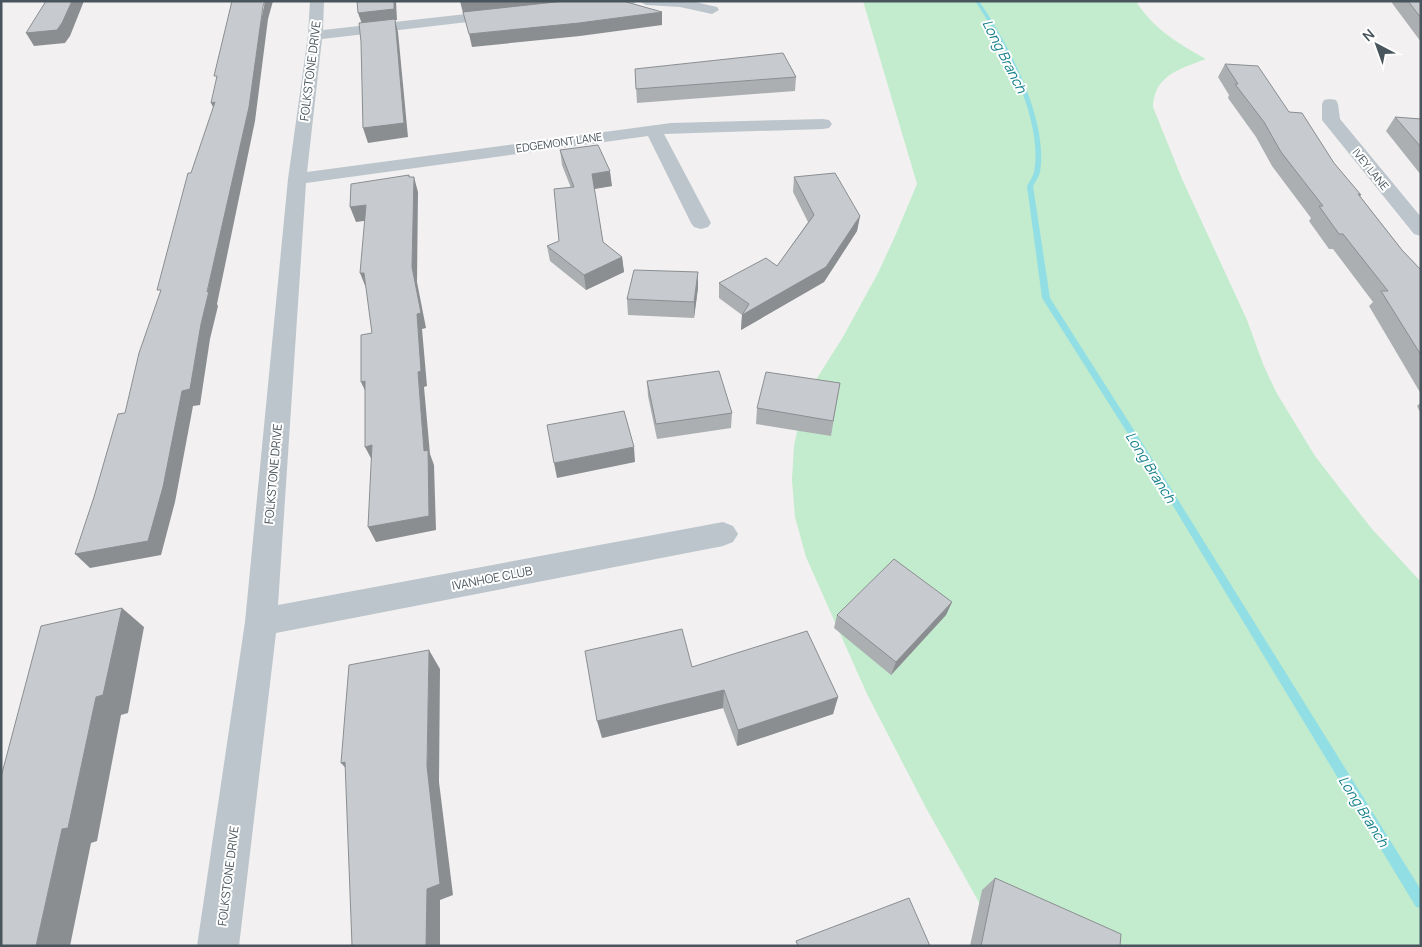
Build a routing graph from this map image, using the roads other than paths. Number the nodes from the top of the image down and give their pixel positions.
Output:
1 (317, 1) edge
2 (631, 1) edge
3 (646, 1) edge
4 (568, 7) edge
5 (712, 10) dead end
6 (519, 12) edge
7 (315, 35) junction
8 (1330, 104) dead end
9 (823, 124) dead end
10 (653, 130) junction
11 (297, 179) junction
12 (701, 223) dead end
13 (1421, 230) edge
14 (723, 534) dead end
15 (261, 622) junction
16 (218, 946) edge

1 - 7 street, FOLKSTONE DRIVE
2 - 4 street
3 - 5 street
6 - 7 street
7 - 11 street, FOLKSTONE DRIVE
8 - 13 street, IVEY LANE
9 - 10 street, EDGEMONT LANE
10 - 11 street, EDGEMONT LANE
10 - 12 street
11 - 15 street, FOLKSTONE DRIVE
14 - 15 street, IVANHOE CLUB
15 - 16 street, FOLKSTONE DRIVE

